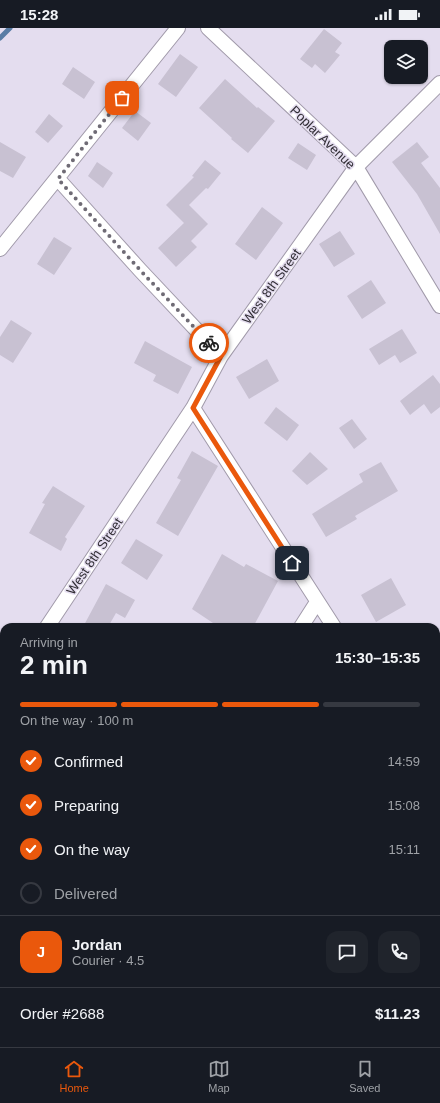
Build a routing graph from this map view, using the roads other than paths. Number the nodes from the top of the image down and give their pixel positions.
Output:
1 (178, 28) edge
2 (208, 28) edge
3 (440, 83) edge
4 (356, 167) junction
5 (58, 179) junction
6 (0, 249) edge
7 (440, 306) edge
8 (221, 356) junction
9 (193, 408) junction
10 (317, 602) junction
11 (50, 623) edge
12 (304, 623) edge
13 (331, 623) edge

1 - 5 street
2 - 4 street, Poplar Avenue
3 - 4 street, West 8th Street
4 - 7 street, Poplar Avenue
4 - 8 street, West 8th Street
5 - 6 street
5 - 8 street
8 - 9 street, West 8th Street
9 - 10 street
9 - 11 street, West 8th Street
10 - 12 street
10 - 13 street

